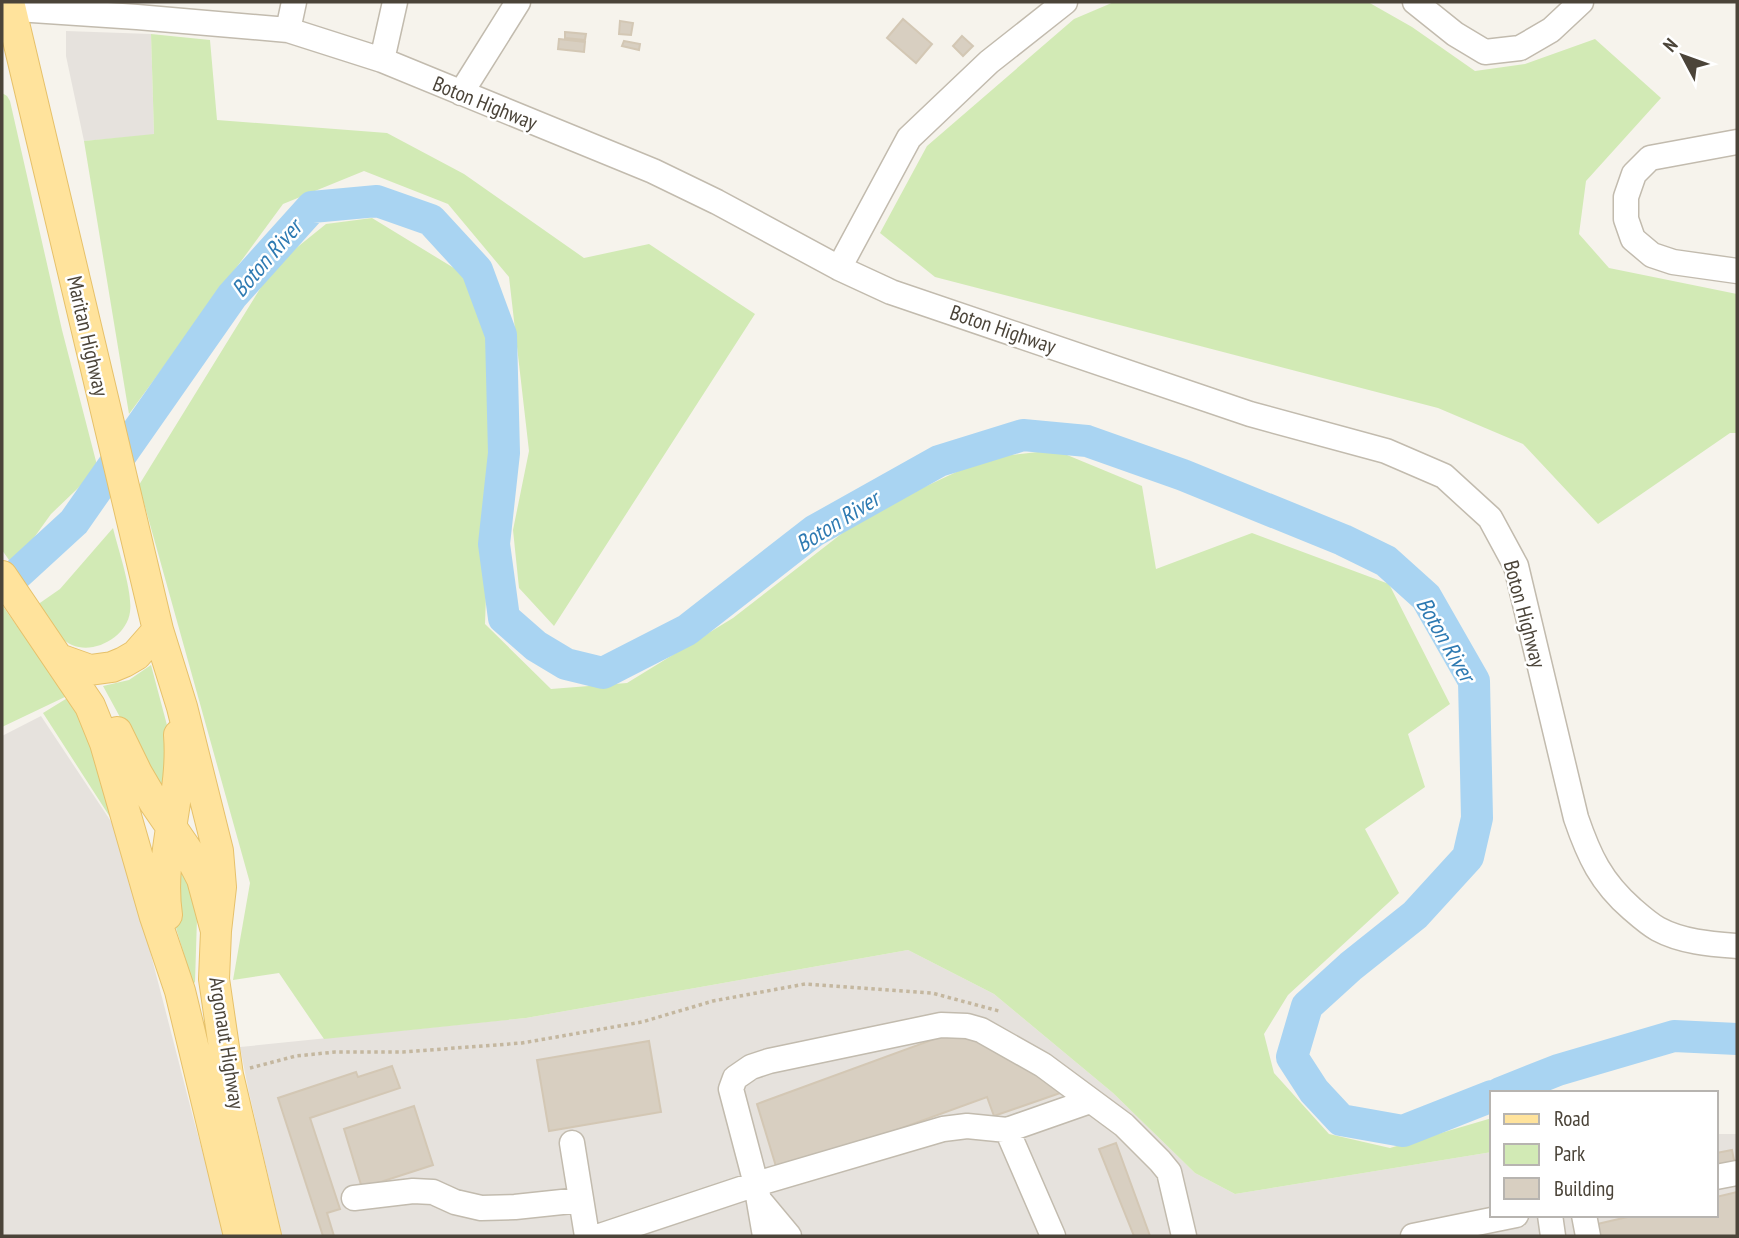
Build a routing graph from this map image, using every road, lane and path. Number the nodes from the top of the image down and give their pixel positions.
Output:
1 (294, 2) edge
2 (395, 2) edge
3 (518, 2) edge
4 (1065, 2) edge
5 (1415, 2) edge
6 (1581, 2) edge
7 (7, 6) edge
8 (288, 30) junction
9 (382, 60) junction
10 (461, 93) junction
11 (1737, 142) edge
12 (839, 268) junction
13 (1737, 271) edge
14 (2, 576) edge
15 (159, 629) junction
16 (170, 668) junction
17 (65, 669) junction
18 (171, 827) junction
19 (216, 931) junction
20 (1737, 946) edge
21 (180, 991) junction
22 (999, 1011) dead end
23 (228, 1075) junction
24 (1090, 1101) junction
25 (1007, 1130) junction
26 (572, 1143) dead end
27 (1737, 1173) edge
28 (1718, 1177) edge
29 (757, 1192) junction
30 (354, 1198) dead end
31 (581, 1200) junction
32 (1506, 1217) edge
33 (1550, 1217) edge
34 (1584, 1217) edge
35 (254, 1235) edge
36 (587, 1236) edge
37 (600, 1236) edge
38 (765, 1236) edge
39 (789, 1236) edge
40 (1053, 1236) edge
41 (1184, 1236) edge
42 (1413, 1236) edge
43 (1553, 1236) edge
44 (1588, 1236) edge

1 - 8 street
2 - 9 street
3 - 10 street
4 - 12 street
5 - 6 street
7 - 8 street, Boton Highway
7 - 15 main road, Maritan Highway
8 - 9 street, Boton Highway
9 - 10 street, Boton Highway
10 - 12 street, Boton Highway
11 - 13 street
12 - 20 street, Boton Highway
14 - 17 main road, Argonaut Highway
15 - 16 main road, Maritan Highway
15 - 17 main road
16 - 18 main road, Maritan Highway
16 - 19 main road, Maritan Highway
17 - 18 main road, Argonaut Highway
17 - 21 main road, Argonaut Highway
18 - 19 main road, Argonaut Highway
18 - 21 main road, Maritan Highway
19 - 23 main road, Argonaut Highway
21 - 35 main road, Argonaut Highway
22 - 23 path
23 - 35 main road, Argonaut Highway
24 - 25 street
24 - 29 street
24 - 41 street
25 - 29 street
25 - 40 street
26 - 31 street
27 - 28 street
29 - 37 street
29 - 38 street
29 - 39 street
30 - 31 street
31 - 36 street
32 - 42 street
33 - 43 street
34 - 44 street

